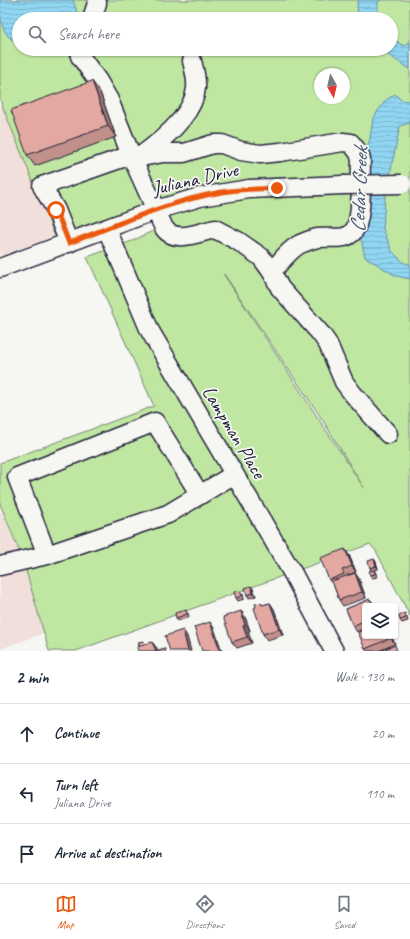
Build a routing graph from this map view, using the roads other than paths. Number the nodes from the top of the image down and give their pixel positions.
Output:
1 (80, 56) edge
2 (192, 61) dead end
3 (135, 157) junction
4 (406, 184) edge
5 (156, 210) junction
6 (107, 229) junction
7 (69, 243) junction
8 (0, 268) edge
9 (272, 272) junction
10 (388, 434) dead end
11 (233, 475) junction
12 (200, 495) junction
13 (47, 555) junction
14 (2, 560) edge
15 (330, 650) edge

1 - 3 street
2 - 3 street
3 - 5 street
3 - 7 street
3 - 9 street
4 - 5 street, Juliana Drive, bridge
5 - 6 street, Juliana Drive
5 - 9 street
6 - 7 street, Juliana Drive
6 - 11 street, Lampman Place
7 - 8 street, Juliana Drive
9 - 10 street
11 - 12 street
11 - 15 street, Lampman Place
12 - 13 street
12 - 13 street
13 - 14 street

